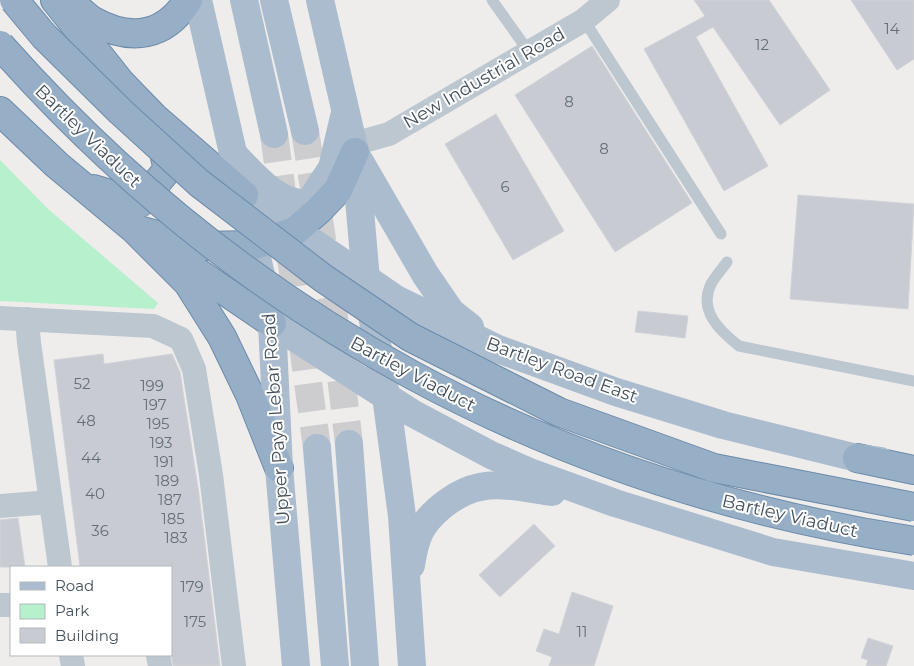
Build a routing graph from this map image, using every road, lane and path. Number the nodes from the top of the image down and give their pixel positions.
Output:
1 (14, 0) edge
2 (54, 0) edge
3 (68, 0) edge
4 (188, 0) edge
5 (198, 0) edge
6 (244, 0) edge
7 (274, 0) edge
8 (320, 0) edge
9 (492, 0) edge
10 (608, 0) edge
11 (584, 20) junction
12 (0, 45) edge
13 (529, 52) junction
14 (346, 108) junction
15 (0, 111) edge
16 (154, 117) junction
17 (305, 131) tunnel mouth
18 (274, 134) tunnel mouth
19 (354, 148) junction
20 (234, 155) junction
21 (82, 185) junction
22 (244, 196) junction
23 (134, 229) junction
24 (295, 230) junction
25 (721, 234) dead end
26 (255, 245) junction
27 (727, 262) dead end
28 (366, 280) junction
29 (0, 318) edge
30 (28, 319) junction
31 (272, 323) junction
32 (498, 348) junction
33 (914, 381) edge
34 (386, 396) junction
35 (349, 444) tunnel mouth
36 (317, 448) tunnel mouth
37 (857, 458) junction
38 (914, 464) edge
39 (279, 468) junction
40 (914, 470) edge
41 (51, 502) junction
42 (616, 503) junction
43 (0, 506) edge
44 (914, 507) edge
45 (914, 541) edge
46 (60, 566) edge
47 (914, 576) edge
48 (408, 610) junction
49 (234, 666) edge
50 (296, 666) edge
51 (335, 666) edge
52 (366, 666) edge
53 (412, 666) edge

1 - 44 highway, Bartley Viaduct, bridge
2 - 16 highway
3 - 4 highway
5 - 20 main road, Upper Paya Lebar Road
6 - 18 main road
7 - 17 main road
8 - 14 main road
9 - 13 lane
10 - 11 street, New Industrial Road
11 - 13 street, New Industrial Road
11 - 25 lane
12 - 45 highway, Bartley Viaduct, bridge
13 - 19 street, New Industrial Road
14 - 19 main road
14 - 20 main road
15 - 21 highway
16 - 21 highway
16 - 22 highway
19 - 24 highway
19 - 28 main road
19 - 32 main road
20 - 22 main road, Upper Paya Lebar Road
21 - 23 highway
22 - 24 main road, Bartley Road East
22 - 26 main road, Upper Paya Lebar Road
23 - 26 highway
23 - 31 highway
23 - 39 highway
24 - 26 highway
24 - 28 main road, Bartley Road East
26 - 31 main road, Upper Paya Lebar Road
27 - 33 lane
28 - 32 main road, Bartley Road East
28 - 34 main road
29 - 30 street
30 - 41 street
30 - 49 street
31 - 34 main road
31 - 39 main road, Upper Paya Lebar Road
32 - 37 main road, Bartley Road East
34 - 42 main road
34 - 48 main road
35 - 52 main road
36 - 51 main road
37 - 38 main road, Bartley Road East
37 - 40 highway
39 - 50 main road, Upper Paya Lebar Road
41 - 43 street
41 - 46 street
42 - 47 main road
42 - 48 main road
48 - 53 main road

